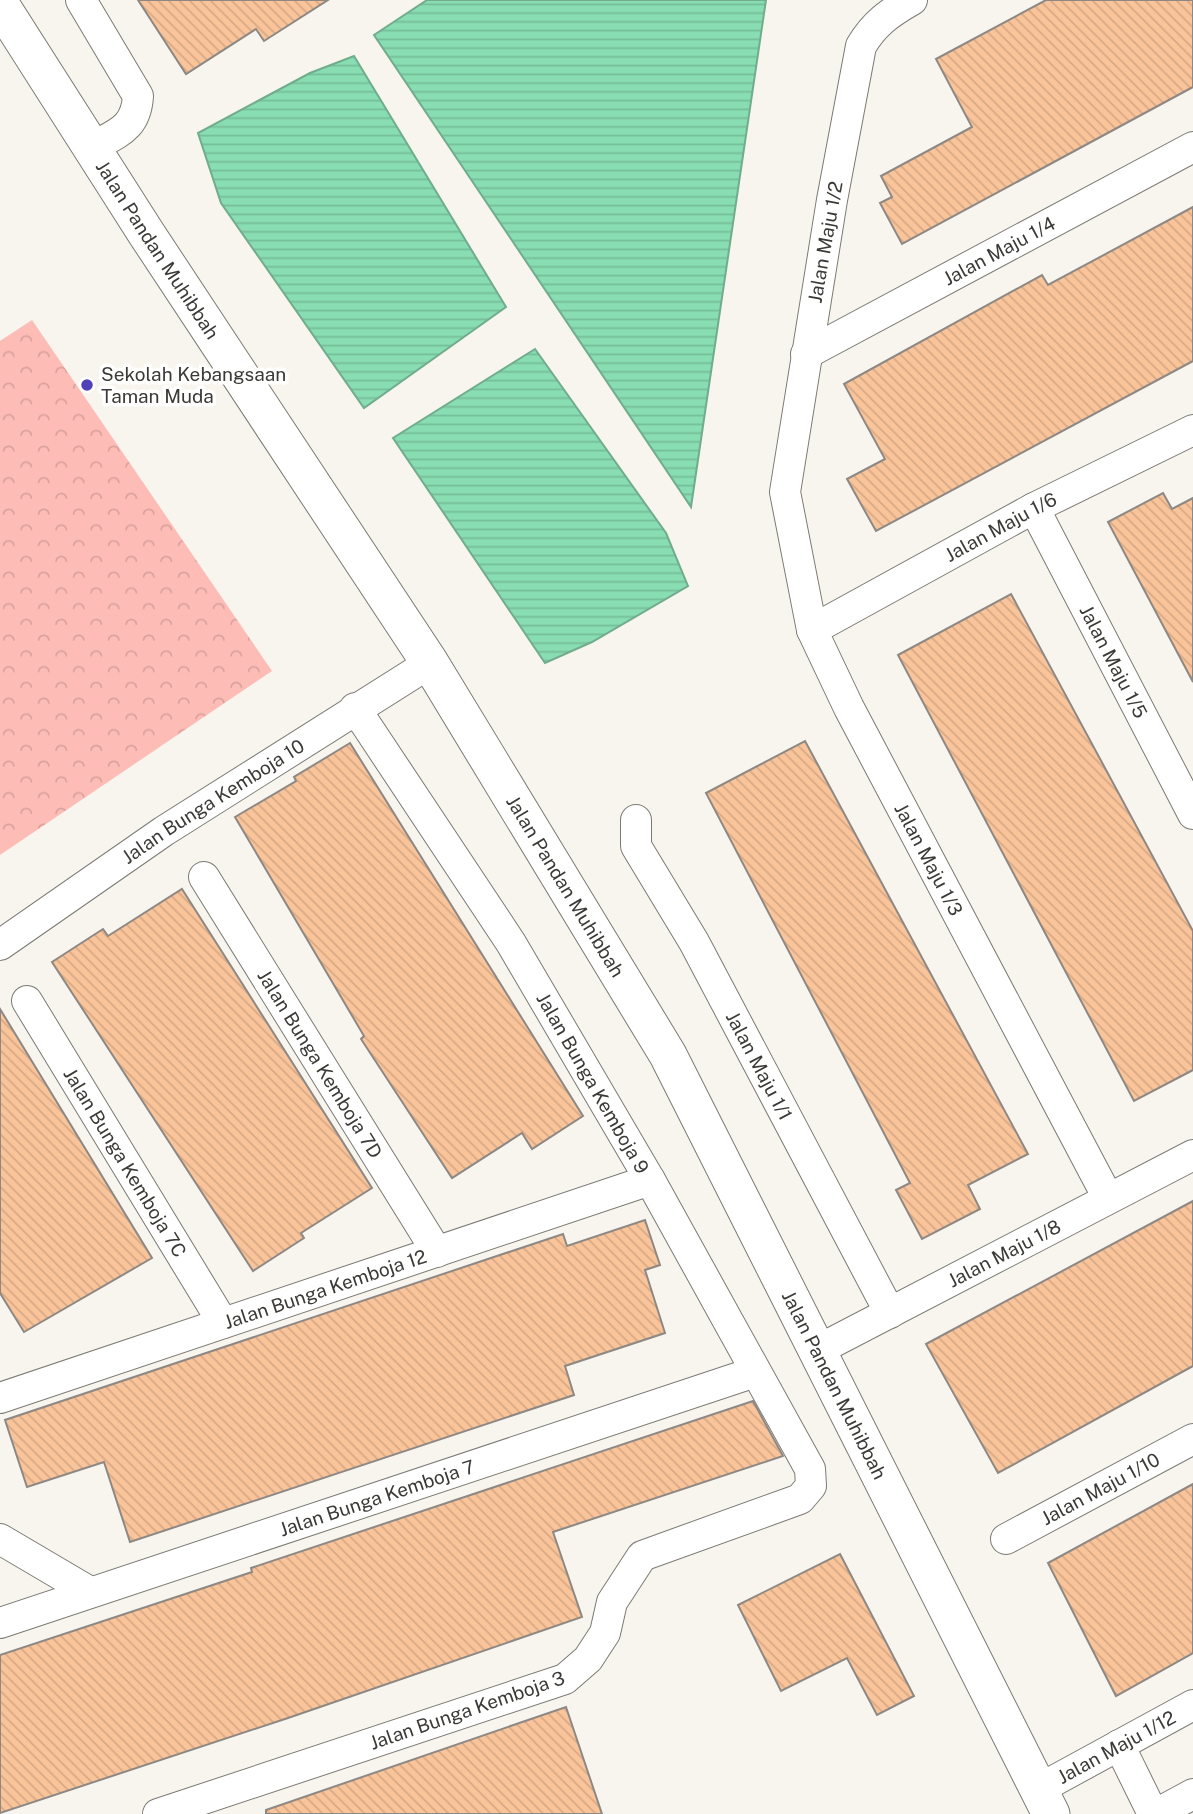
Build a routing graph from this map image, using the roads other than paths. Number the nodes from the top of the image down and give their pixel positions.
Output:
1 (81, 0) edge
2 (912, 0) edge
3 (0, 4) edge
4 (1193, 147) edge
5 (91, 148) junction
6 (806, 354) junction
7 (1193, 430) edge
8 (789, 508) joint
9 (1034, 509) junction
10 (812, 630) junction
11 (430, 663) junction
12 (355, 708) junction
13 (1193, 814) edge
14 (636, 820) dead end
15 (204, 877) dead end
16 (0, 945) edge
17 (27, 1001) dead end
18 (1193, 1155) edge
19 (650, 1180) junction
20 (1108, 1198) junction
21 (437, 1252) junction
22 (890, 1313) junction
23 (223, 1323) junction
24 (816, 1351) junction
25 (755, 1372) junction
26 (0, 1397) edge
27 (1193, 1439) edge
28 (810, 1469) joint
29 (0, 1539) edge
30 (1006, 1539) dead end
31 (90, 1592) junction
32 (0, 1623) edge
33 (1193, 1705) edge
34 (1119, 1745) junction
35 (1193, 1794) edge
36 (1045, 1801) edge
37 (158, 1814) edge
38 (1155, 1814) edge

1 - 5 street
2 - 6 street, Jalan Maju 1/2
3 - 5 street, Jalan Pandan Muhibbah
4 - 6 street, Jalan Maju 1/4
5 - 11 street, Jalan Pandan Muhibbah
6 - 8 street, Jalan Maju 1/2
7 - 9 street, Jalan Maju 1/6
8 - 10 street, Jalan Maju 1/3
9 - 10 street, Jalan Maju 1/6
9 - 13 street, Jalan Maju 1/5
10 - 20 street, Jalan Maju 1/3
11 - 12 street, Jalan Bunga Kemboja 10
11 - 24 street, Jalan Pandan Muhibbah
12 - 16 street, Jalan Bunga Kemboja 10
12 - 19 street, Jalan Bunga Kemboja 9
14 - 22 street, Jalan Maju 1/1
15 - 21 street, Jalan Bunga Kemboja 7D
17 - 23 street, Jalan Bunga Kemboja 7C
18 - 20 street, Jalan Maju 1/8
19 - 21 street, Jalan Bunga Kemboja 12
19 - 25 street, Jalan Bunga Kemboja 9
20 - 22 street, Jalan Maju 1/8
21 - 23 street, Jalan Bunga Kemboja 12
22 - 24 street, Jalan Maju 1/8
23 - 26 street, Jalan Bunga Kemboja 12
24 - 36 street, Jalan Pandan Muhibbah
25 - 28 street, Jalan Bunga Kemboja 9
25 - 31 street, Jalan Bunga Kemboja 7
27 - 30 street, Jalan Maju 1/10
28 - 37 street, Jalan Bunga Kemboja 3
29 - 31 street
31 - 32 street, Jalan Bunga Kemboja 7
33 - 34 street, Jalan Maju 1/12
34 - 36 street, Jalan Maju 1/12
34 - 38 street
35 - 38 street

